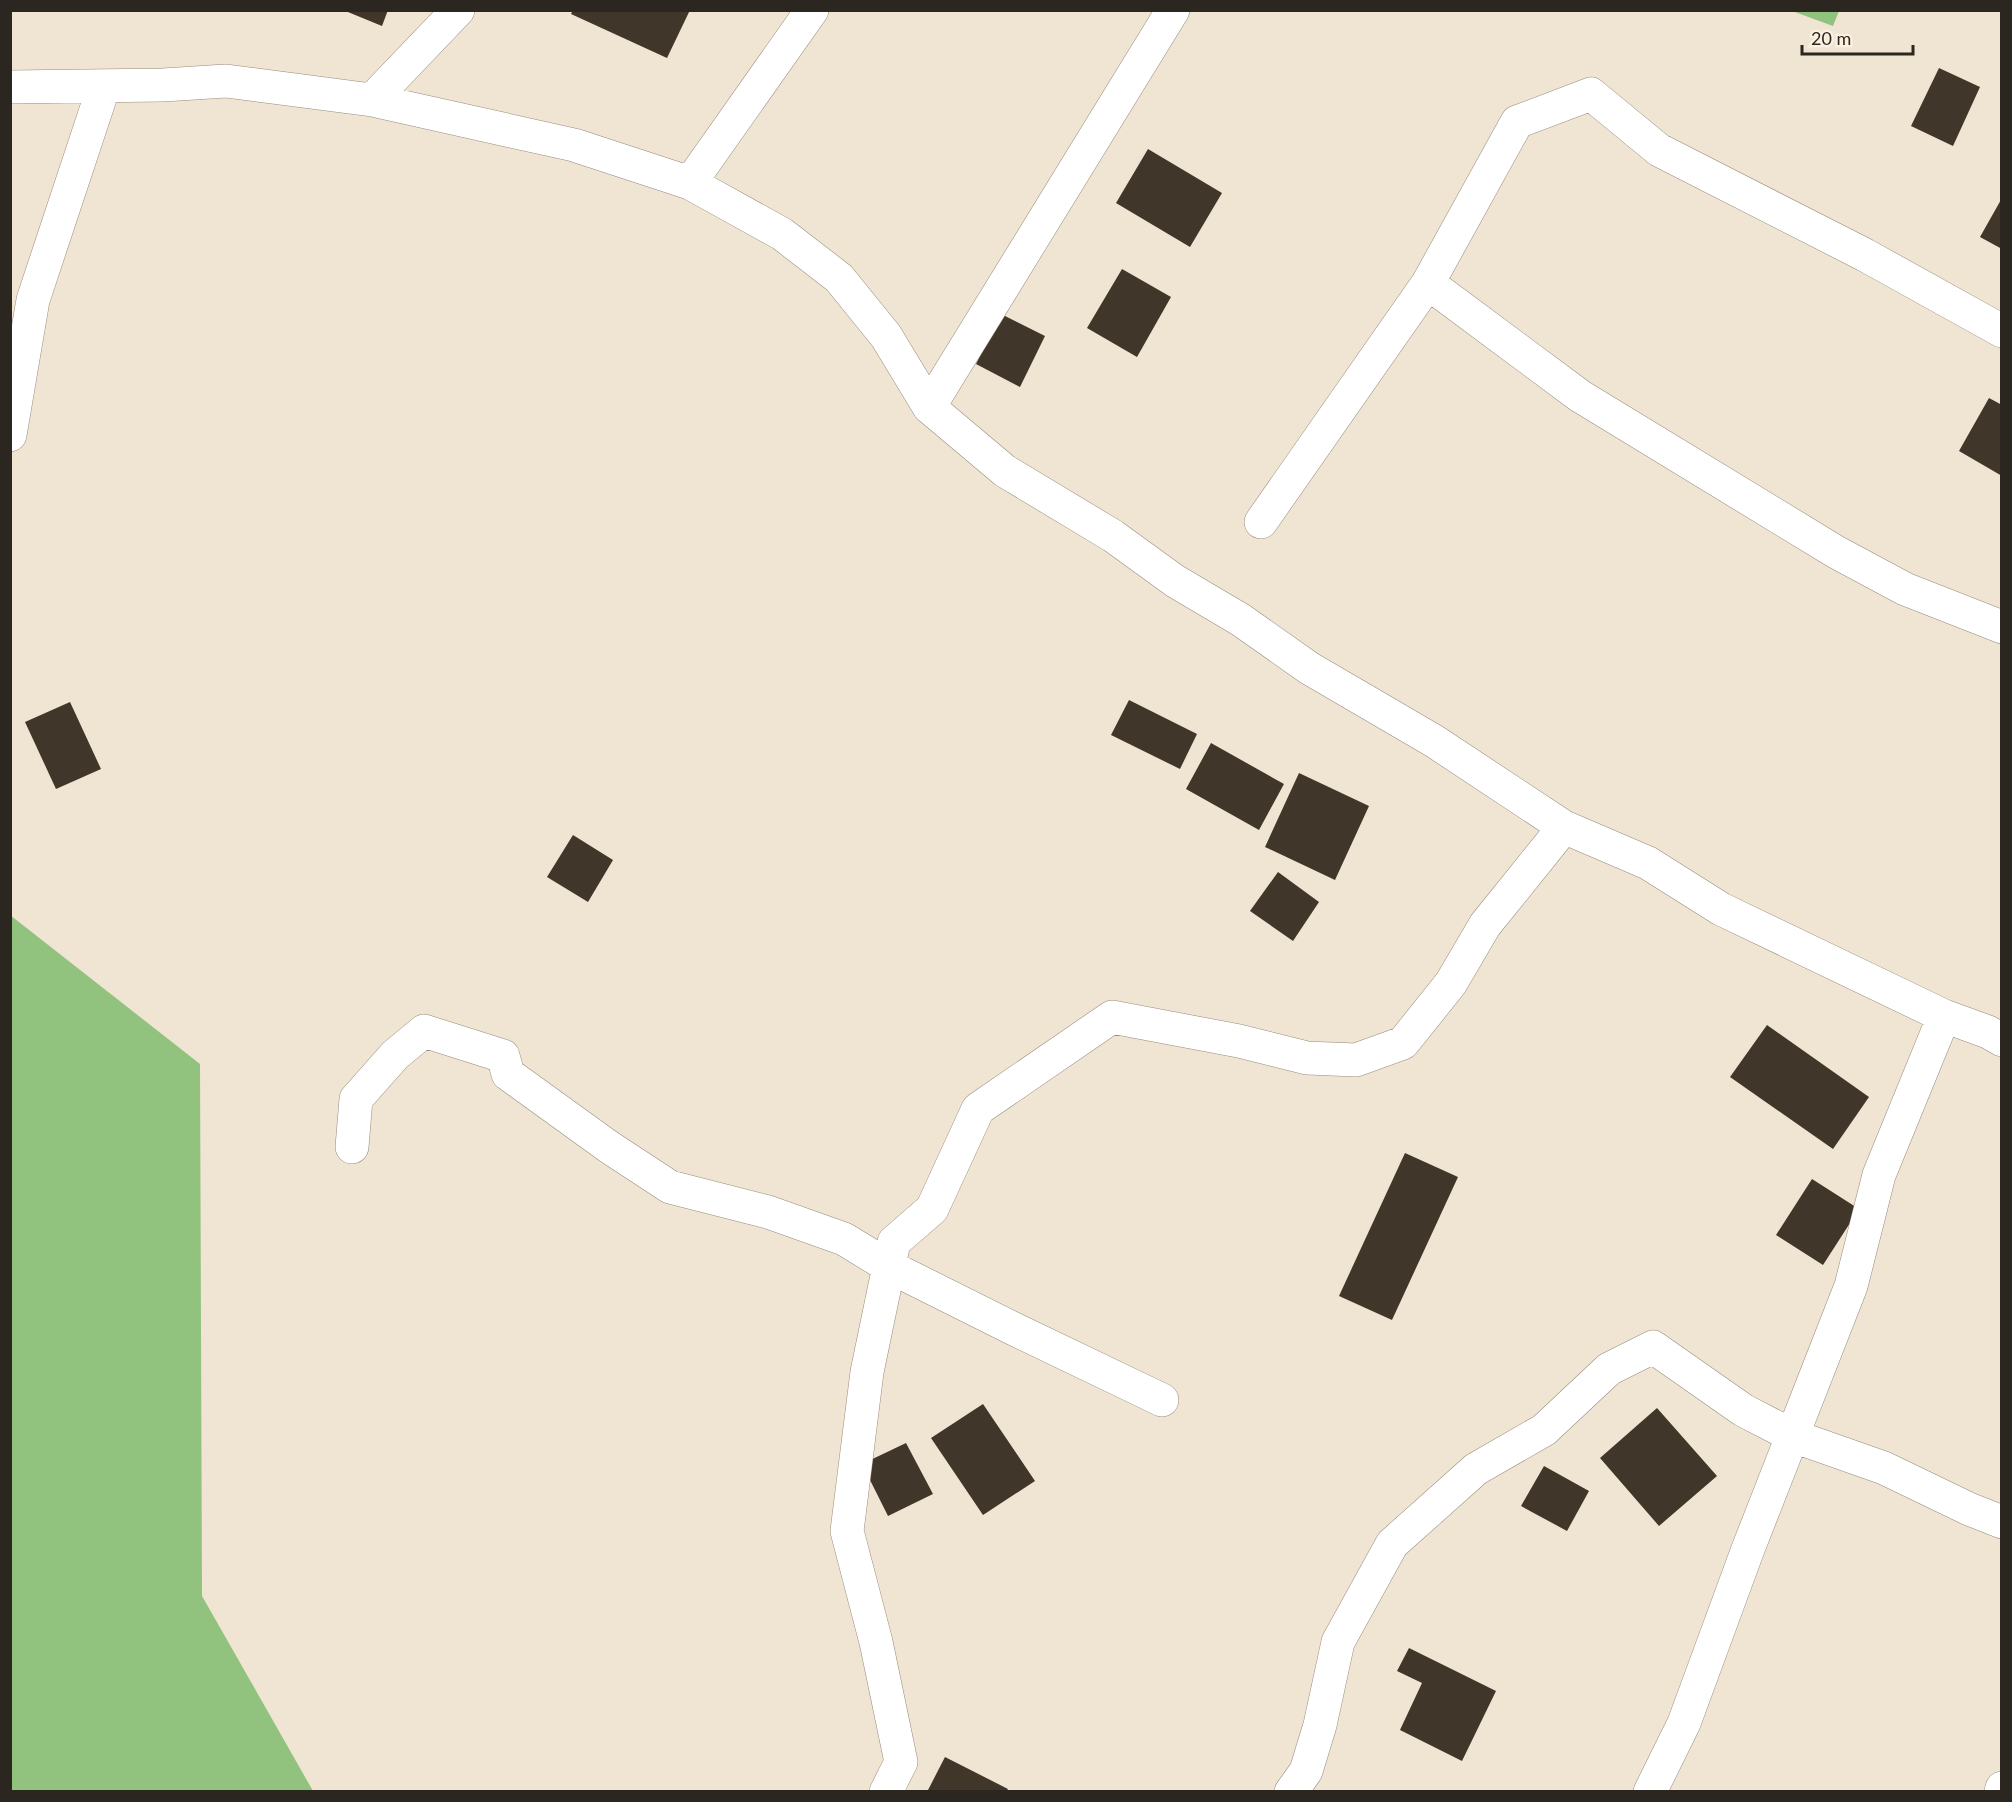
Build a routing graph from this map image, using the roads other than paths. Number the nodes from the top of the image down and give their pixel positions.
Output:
1 (458, 10) edge
2 (812, 10) edge
3 (1173, 10) edge
4 (104, 86) junction
5 (10, 87) edge
6 (372, 100) junction
7 (690, 183) junction
8 (1428, 283) junction
9 (2001, 331) edge
10 (929, 406) junction
11 (10, 435) edge
12 (1261, 522) dead end
13 (2001, 627) edge
14 (1564, 826) junction
15 (1944, 1016) junction
16 (2001, 1040) edge
17 (352, 1147) dead end
18 (890, 1267) junction
19 (1162, 1400) dead end
20 (1793, 1436) junction
21 (2001, 1522) edge
22 (886, 1791) edge
23 (1291, 1791) edge
24 (1650, 1791) edge

1 - 6 street
2 - 7 street
3 - 10 street
4 - 5 street
4 - 6 street
4 - 11 street
6 - 7 street
7 - 10 street
8 - 9 street
8 - 12 street
8 - 13 street
10 - 14 street
14 - 15 street
14 - 18 street
15 - 16 street
15 - 20 street
17 - 18 street
18 - 19 street
18 - 22 street
20 - 21 street
20 - 23 street
20 - 24 street

